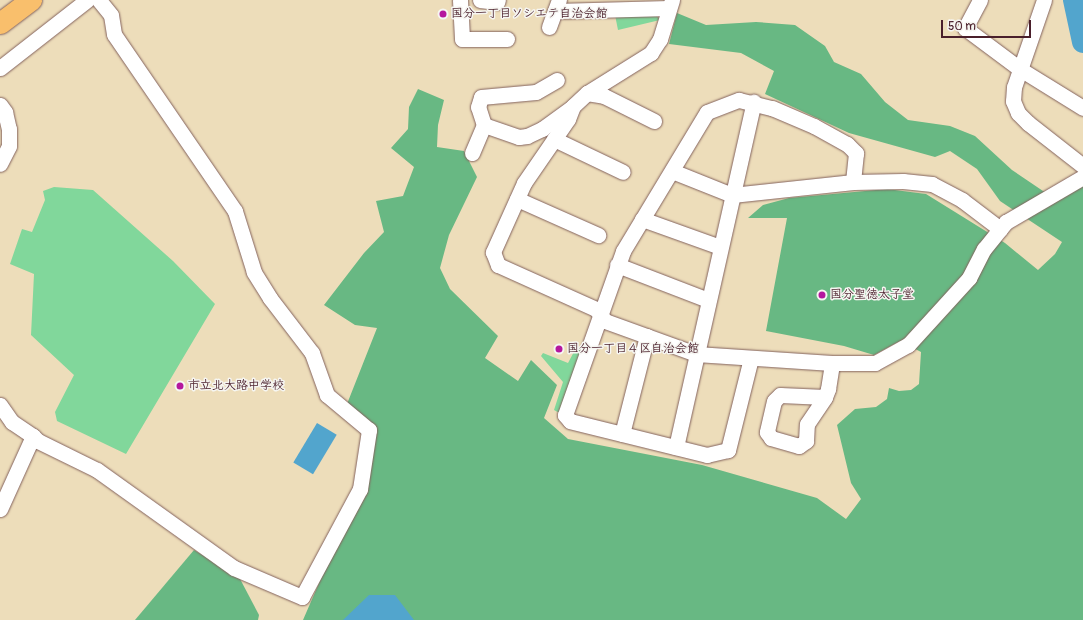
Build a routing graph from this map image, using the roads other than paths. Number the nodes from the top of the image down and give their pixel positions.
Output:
1 (32, 0) edge
2 (87, 0) edge
3 (99, 0) edge
4 (460, 0) edge
5 (480, 0) edge
6 (498, 0) edge
7 (980, 0) edge
8 (1044, 0) edge
9 (670, 4) edge
10 (557, 6) edge
11 (0, 23) edge
12 (549, 27) dead end
13 (506, 40) dead end
14 (0, 68) edge
15 (1020, 69) junction
16 (557, 80) dead end
17 (587, 93) junction
18 (754, 102) junction
19 (0, 105) edge
20 (573, 106) junction
21 (1083, 108) edge
22 (654, 122) dead end
23 (484, 125) junction
24 (554, 139) junction
25 (472, 153) dead end
26 (0, 164) edge
27 (1083, 166) edge
28 (672, 171) junction
29 (623, 172) dead end
30 (1083, 177) edge
31 (853, 182) junction
32 (732, 195) junction
33 (517, 199) junction
34 (642, 219) junction
35 (1000, 229) junction
36 (598, 235) dead end
37 (720, 247) junction
38 (617, 265) junction
39 (708, 300) junction
40 (600, 314) junction
41 (647, 336) junction
42 (696, 354) junction
43 (751, 358) junction
44 (832, 363) junction
45 (825, 397) dead end
46 (0, 405) edge
47 (622, 434) junction
48 (33, 436) junction
49 (676, 447) junction
50 (0, 508) edge

1 - 11 highway
2 - 14 street
3 - 48 street
4 - 13 street
5 - 6 street
7 - 15 street
8 - 15 street
9 - 10 street
9 - 17 street
10 - 12 street
15 - 21 street
15 - 27 street
16 - 23 street
17 - 20 street
17 - 22 street
18 - 28 street
18 - 31 street
18 - 32 street
19 - 26 street
20 - 23 street
20 - 24 street
23 - 25 street
24 - 29 street
24 - 33 street
28 - 32 street
28 - 34 street
30 - 35 street
31 - 32 street
31 - 35 street
32 - 37 street
33 - 36 street
33 - 40 street
34 - 37 street
34 - 38 street
35 - 44 street
37 - 39 street
38 - 39 street
38 - 40 street
39 - 42 street
40 - 41 street
40 - 47 street
41 - 42 street
41 - 47 street
42 - 43 street
42 - 49 street
43 - 44 street
43 - 49 street
44 - 45 street
46 - 48 street
47 - 49 street
48 - 50 street

